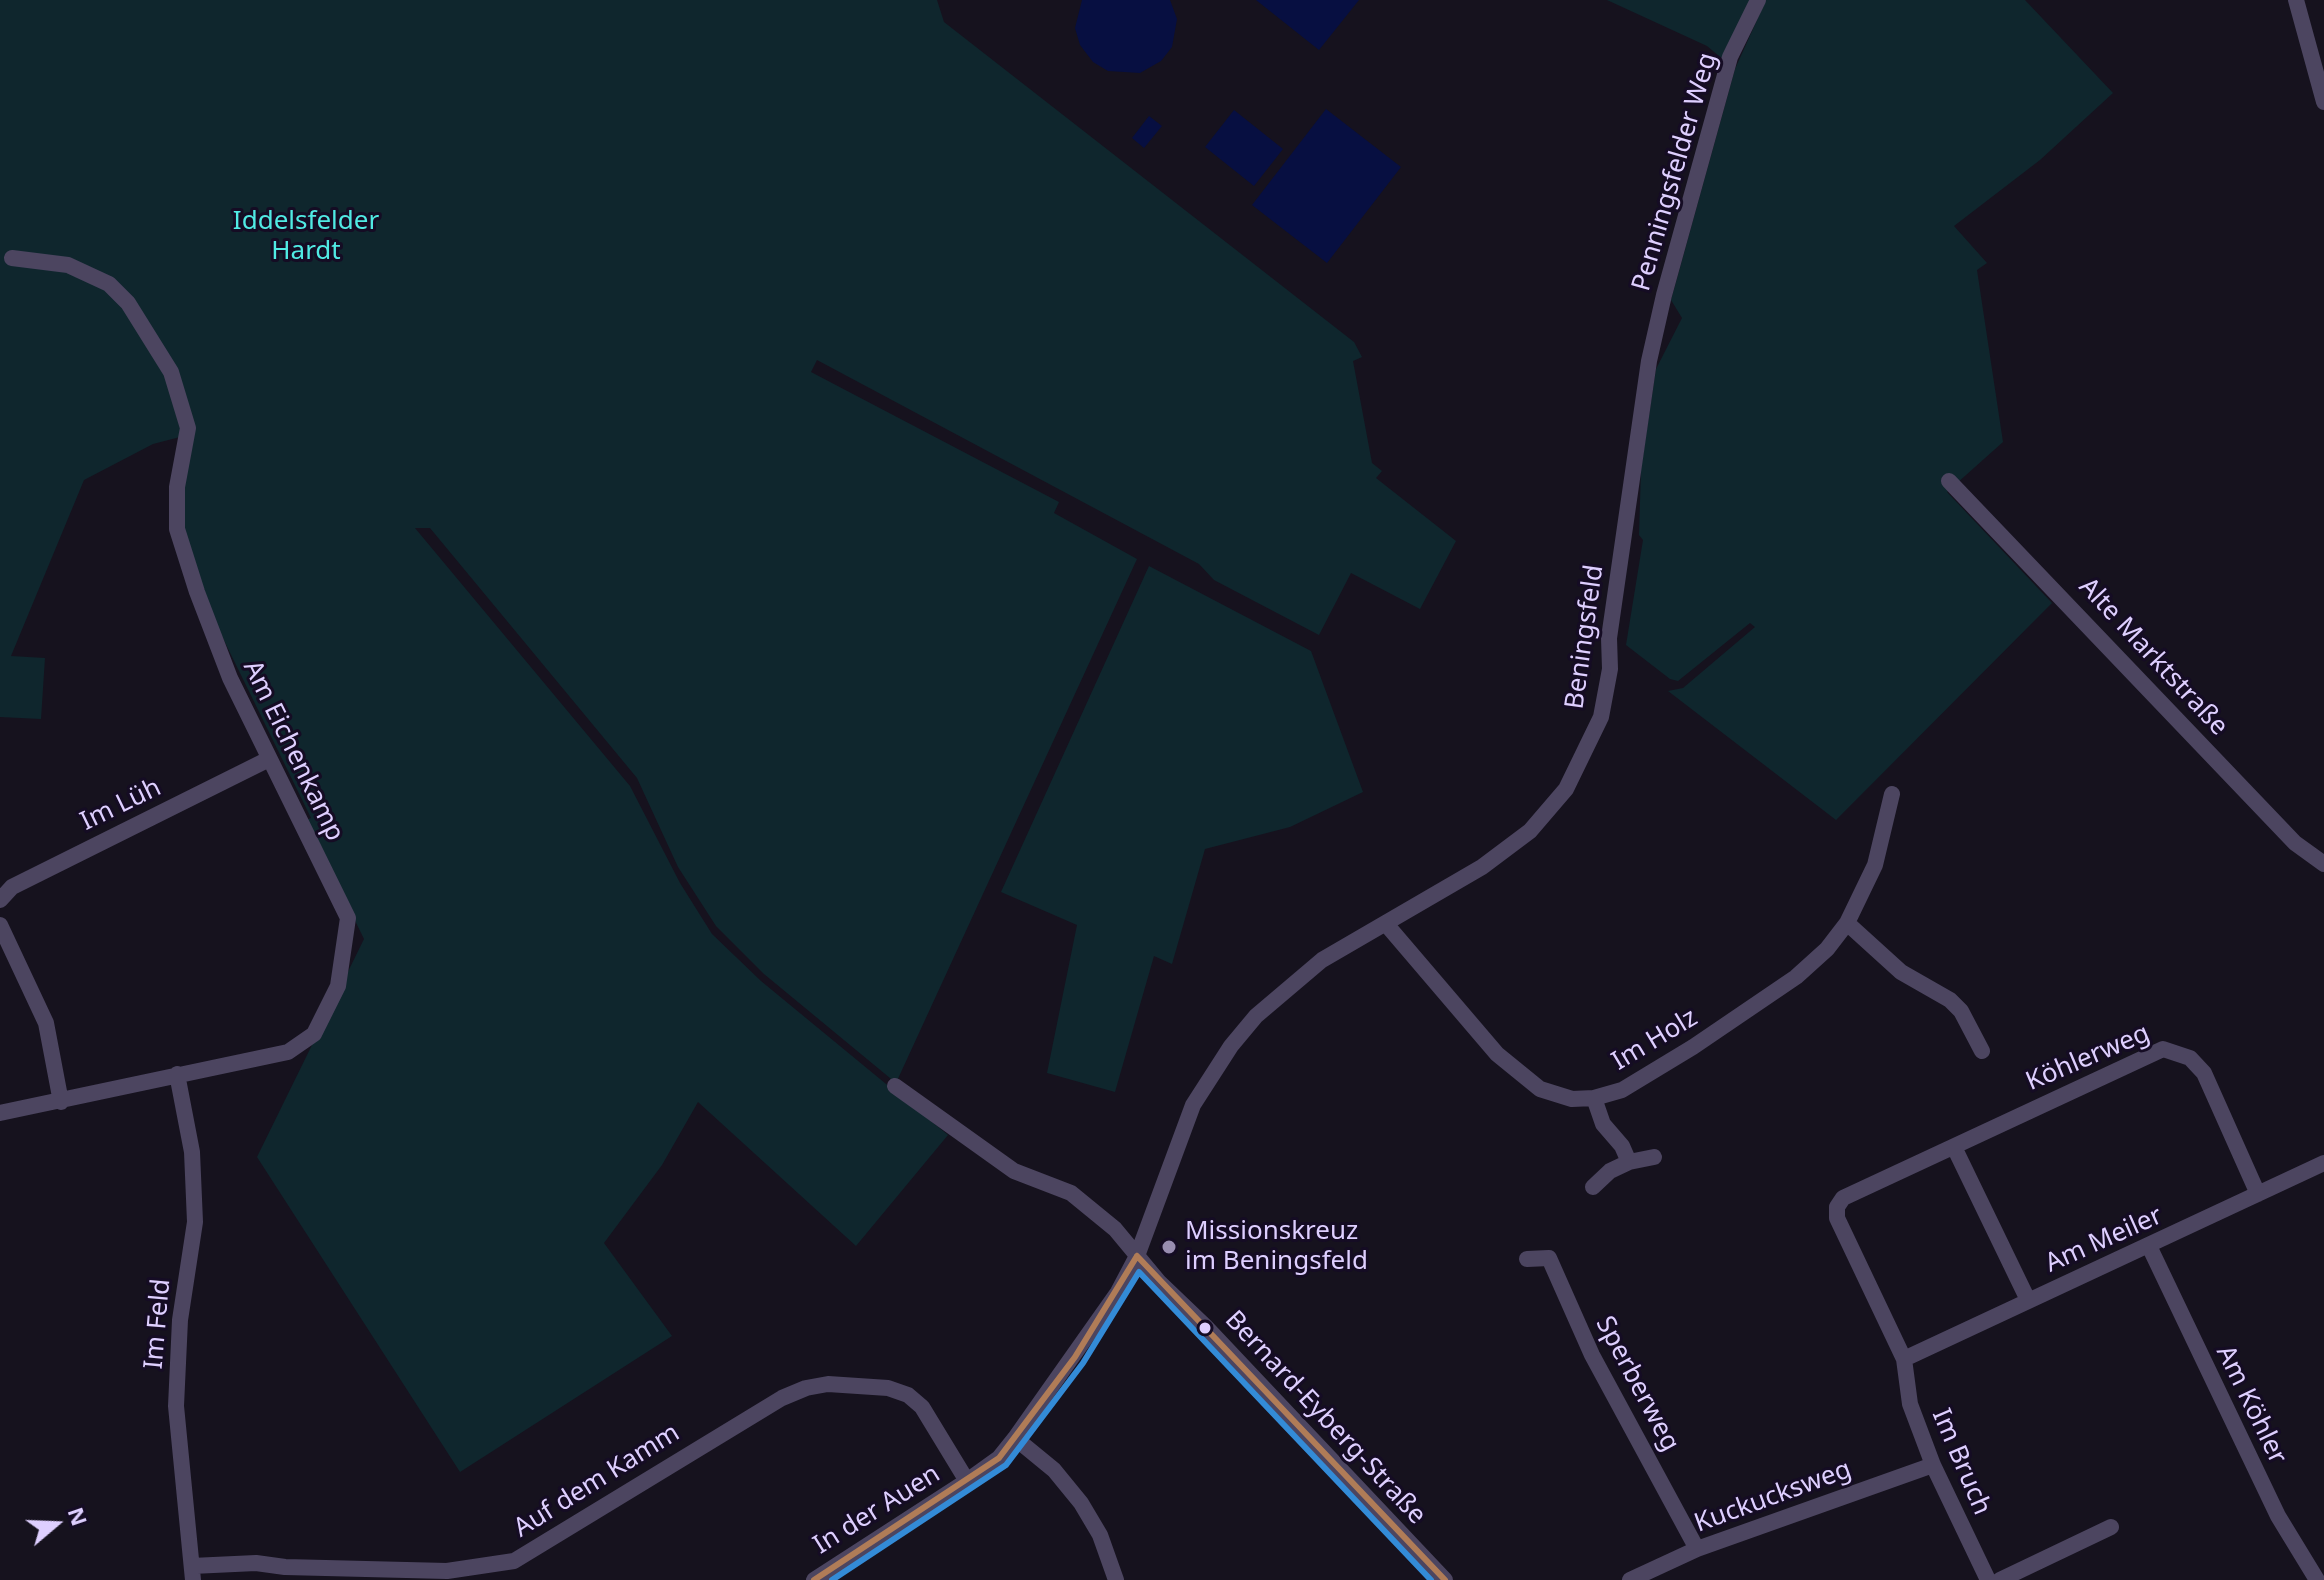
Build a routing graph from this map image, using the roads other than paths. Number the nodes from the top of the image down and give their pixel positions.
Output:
1 (1758, 0) edge
2 (2296, 0) edge
3 (2324, 102) edge
4 (12, 258) dead end
5 (1649, 361) joint
6 (1949, 481) dead end
7 (269, 759) junction
8 (1892, 794) dead end
9 (2324, 864) edge
10 (0, 900) edge
11 (1847, 923) junction
12 (1386, 924) junction
13 (0, 925) edge
14 (1982, 1051) dead end
15 (177, 1074) junction
16 (895, 1086) dead end
17 (1594, 1098) junction
18 (61, 1102) junction
19 (0, 1113) edge
20 (1954, 1147) junction
21 (1654, 1157) dead end
22 (1629, 1162) junction
23 (2324, 1163) edge
24 (1593, 1187) dead end
25 (2258, 1194) junction
26 (2149, 1246) junction
27 (1137, 1256) junction
28 (1527, 1259) dead end
29 (2028, 1300) junction
30 (1904, 1359) junction
31 (1015, 1438) junction
32 (1933, 1465) junction
33 (967, 1481) junction
34 (2111, 1527) dead end
35 (1697, 1549) junction
36 (193, 1573) edge
37 (814, 1580) edge
38 (1116, 1580) edge
39 (1445, 1580) edge
40 (1630, 1580) edge
41 (1988, 1580) edge
42 (2000, 1580) edge
43 (2317, 1580) edge

1 - 5 street, Penningsfelder Weg
2 - 3 street
4 - 7 street, Am Eichenkamp
5 - 12 street, Beningsfeld
6 - 9 street, Alte Marktstraße
7 - 10 street, Im Lüh
7 - 15 street, Am Eichenkamp
8 - 11 street, Im Holz
11 - 14 street
11 - 17 street, Im Holz
12 - 17 street, Im Holz
12 - 27 street, Beningsfeld
13 - 18 street
15 - 18 street, Am Eichenkamp
15 - 36 street, Im Feld
16 - 27 street, Bernard-Eyberg-Straße
17 - 22 street
18 - 19 street, Am Eichenkamp
20 - 25 street, Köhlerweg
20 - 29 street
20 - 30 street, Köhlerweg
21 - 22 street
22 - 24 street
23 - 25 street, Am Meiler
25 - 26 street, Am Meiler
26 - 29 street, Am Meiler
26 - 43 street, Am Köhler
27 - 31 street, Beningsfeld
27 - 39 street, Bernard-Eyberg-Straße
28 - 35 street, Sperberweg
29 - 30 street, Am Meiler
30 - 32 street, Im Bruch
31 - 33 street, Beningsfeld
31 - 38 street
32 - 35 street, Kuckucksweg
32 - 41 street, Im Bruch
33 - 36 street, Auf dem Kamm
33 - 37 street, In der Auen
34 - 42 street
35 - 40 street, Kuckucksweg

